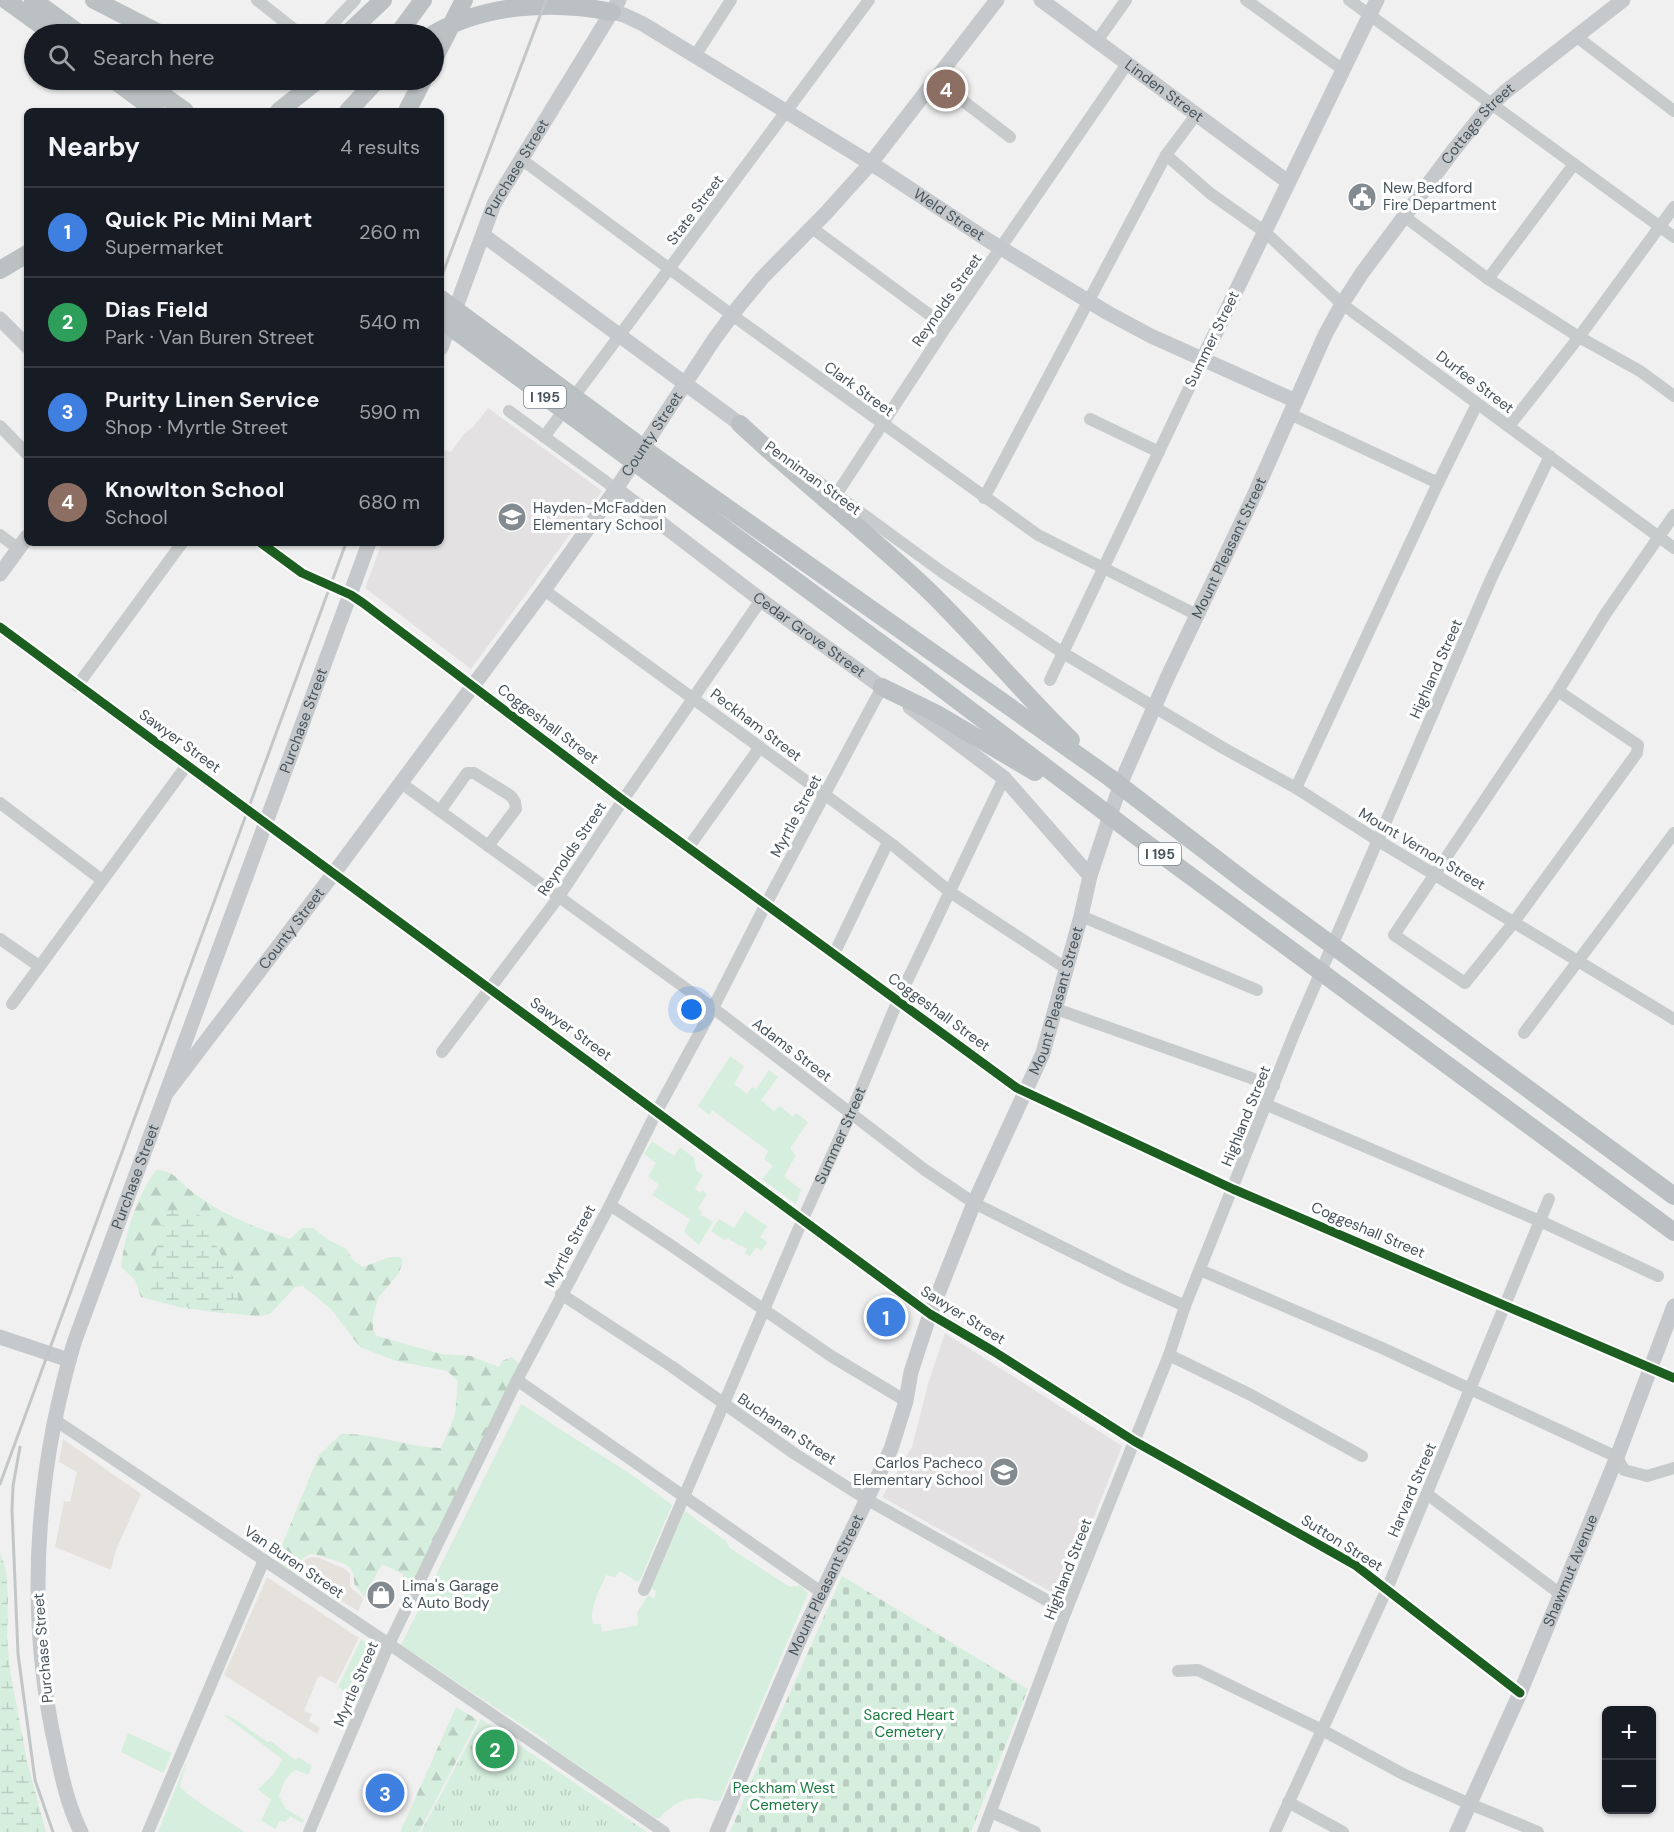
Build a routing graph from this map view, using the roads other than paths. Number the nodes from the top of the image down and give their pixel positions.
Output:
1 (6, 0) edge
2 (33, 0) edge
3 (94, 0) edge
4 (257, 0) edge
5 (355, 0) edge
6 (383, 0) edge
7 (390, 0) edge
8 (423, 0) edge
9 (464, 0) edge
10 (731, 0) edge
11 (869, 0) edge
12 (997, 0) edge
13 (1041, 0) edge
14 (1126, 0) edge
15 (1246, 0) edge
16 (1349, 0) edge
17 (1377, 0) edge
18 (1623, 0) edge
19 (615, 6) edge
20 (1370, 15) junction
21 (39, 24) edge
22 (66, 24) edge
23 (141, 24) edge
24 (287, 24) edge
25 (332, 24) edge
26 (358, 24) edge
27 (370, 24) edge
28 (405, 24) edge
29 (444, 29) edge
30 (1577, 37) junction
31 (444, 39) edge
32 (1097, 41) junction
33 (695, 56) junction
34 (1127, 64) junction
35 (1342, 69) junction
36 (936, 80) junction
37 (128, 90) edge
38 (156, 90) edge
39 (305, 90) edge
40 (358, 90) edge
41 (368, 90) edge
42 (418, 90) edge
43 (1492, 104) junction
44 (152, 108) edge
45 (181, 108) edge
46 (283, 108) edge
47 (344, 108) edge
48 (351, 108) edge
49 (409, 108) edge
50 (1674, 111) edge
51 (787, 112) junction
52 (1196, 115) junction
53 (1010, 137) dead end
54 (1166, 155) junction
55 (521, 159) junction
56 (871, 163) junction
57 (1574, 164) junction
58 (1288, 182) junction
59 (1674, 207) edge
60 (1405, 217) junction
61 (1659, 226) junction
62 (812, 228) junction
63 (1265, 232) junction
64 (483, 235) junction
65 (1674, 237) edge
66 (1001, 249) junction
67 (24, 256) edge
68 (669, 269) junction
69 (0, 270) edge
70 (1488, 279) junction
71 (444, 291) edge
72 (444, 301) edge
73 (1089, 302) junction
74 (1341, 304) junction
75 (732, 315) junction
76 (0, 320) edge
77 (444, 323) edge
78 (946, 327) junction
79 (620, 335) junction
80 (1579, 337) junction
81 (444, 340) edge
82 (24, 343) edge
83 (500, 343) junction
84 (1203, 358) junction
85 (685, 383) junction
86 (1674, 396) edge
87 (1477, 404) junction
88 (1293, 408) junction
89 (508, 411) dead end
90 (1090, 419) dead end
91 (740, 424) junction
92 (882, 424) junction
93 (0, 426) edge
94 (1509, 426) junction
95 (544, 437) junction
96 (24, 451) edge
97 (1158, 452) junction
98 (1550, 456) junction
99 (653, 466) junction
100 (1438, 483) junction
101 (616, 489) junction
102 (836, 495) junction
103 (984, 498) junction
104 (1674, 515) edge
105 (0, 535) edge
106 (1658, 537) junction
107 (23, 543) edge
108 (180, 546) edge
109 (265, 546) edge
110 (368, 546) edge
111 (1674, 548) edge
112 (1103, 567) junction
113 (0, 574) edge
114 (544, 591) junction
115 (351, 595) junction
116 (761, 600) junction
117 (1197, 615) junction
118 (0, 627) edge
119 (1063, 653) junction
120 (1050, 680) dead end
121 (474, 685) junction
122 (77, 686) junction
123 (882, 687) junction
124 (1558, 691) junction
125 (694, 698) junction
126 (1154, 707) junction
127 (760, 747) junction
128 (187, 765) junction
129 (1109, 777) junction
130 (1004, 778) junction
131 (401, 783) junction
132 (1296, 788) junction
133 (824, 794) junction
134 (623, 800) junction
135 (0, 803) edge
136 (1098, 807) junction
137 (440, 811) junction
138 (266, 823) junction
139 (1674, 833) edge
140 (1377, 840) junction
141 (888, 842) junction
142 (488, 846) junction
143 (688, 848) junction
144 (334, 873) junction
145 (1434, 875) junction
146 (1090, 876) junction
147 (102, 880) junction
148 (950, 892) junction
149 (558, 898) junction
150 (766, 904) junction
151 (1081, 916) junction
152 (1514, 922) junction
153 (0, 939) edge
154 (834, 954) junction
155 (1578, 961) junction
156 (39, 966) junction
157 (1067, 969) junction
158 (490, 988) junction
159 (1257, 990) dead end
160 (898, 1000) junction
161 (12, 1004) dead end
162 (713, 1008) junction
163 (1056, 1009) junction
164 (194, 1015) junction
165 (1674, 1019) edge
166 (217, 1028) junction
167 (1524, 1032) dead end
168 (442, 1052) dead end
169 (1274, 1086) junction
170 (168, 1091) junction
171 (1026, 1093) junction
172 (1267, 1105) junction
173 (657, 1111) junction
174 (851, 1113) junction
175 (1233, 1189) junction
176 (1674, 1196) edge
177 (1549, 1199) dead end
178 (974, 1203) junction
179 (610, 1205) junction
180 (802, 1221) junction
181 (1540, 1221) junction
182 (1674, 1232) edge
183 (1200, 1270) junction
184 (1658, 1276) dead end
185 (561, 1294) junction
186 (1674, 1305) edge
187 (1185, 1306) junction
188 (1506, 1307) junction
189 (764, 1309) junction
190 (930, 1314) junction
191 (1, 1340) edge
192 (1169, 1355) junction
193 (69, 1360) junction
194 (1651, 1368) junction
195 (1674, 1377) edge
196 (517, 1380) junction
197 (1470, 1388) junction
198 (906, 1401) junction
199 (723, 1404) junction
200 (55, 1420) junction
201 (1134, 1441) junction
202 (1362, 1456) dead end
203 (1617, 1457) junction
204 (1674, 1468) edge
205 (1427, 1494) junction
206 (685, 1496) junction
207 (866, 1499) junction
208 (264, 1560) junction
209 (1387, 1589) junction
210 (644, 1590) dead end
211 (821, 1592) junction
212 (1560, 1593) junction
213 (1066, 1611) junction
214 (389, 1644) junction
215 (1178, 1671) dead end
216 (1520, 1693) junction
217 (1322, 1730) junction
218 (1288, 1802) junction
219 (1470, 1804) junction
220 (991, 1812) junction
221 (81, 1832) edge
222 (148, 1832) edge
223 (309, 1832) edge
224 (664, 1832) edge
225 (717, 1832) edge
226 (983, 1832) edge
227 (1035, 1832) edge
228 (1275, 1832) edge
229 (1342, 1832) edge
230 (1457, 1832) edge
231 (1539, 1832) edge

1 - 21 highway
2 - 22 highway
3 - 23 highway
4 - 24 street
5 - 25 street
6 - 26 highway
7 - 27 highway
8 - 28 highway
9 - 31 highway
10 - 33 street
11 - 51 street, State Street
12 - 36 main road, County Street
13 - 32 main road, Linden Street
14 - 32 street
15 - 35 street
16 - 20 street
17 - 20 main road, Summer Street
18 - 30 main road, Cottage Street
19 - 29 highway
19 - 33 main road, Weld Street
19 - 55 main road, Purchase Street
20 - 35 main road, Summer Street
20 - 43 street
30 - 43 main road, Cottage Street
30 - 50 street
32 - 34 main road, Linden Street
33 - 51 main road, Weld Street
34 - 52 main road, Linden Street
34 - 66 street, Reynolds Street
35 - 58 main road, Summer Street
36 - 53 street
36 - 56 main road, County Street
37 - 44 highway
38 - 45 highway
39 - 46 highway
40 - 47 highway
41 - 48 highway
42 - 49 highway
43 - 57 street
43 - 60 main road, Cottage Street
51 - 56 main road, Weld Street
51 - 68 street, State Street
52 - 54 street
52 - 58 main road, Linden Street
54 - 63 street, Durfee Street
54 - 73 street
55 - 64 main road, Purchase Street
55 - 68 street, Clark Street
56 - 62 main road, County Street
56 - 66 main road, Weld Street
57 - 61 street
57 - 70 street
58 - 63 main road, Summer Street
59 - 61 street
60 - 70 street
60 - 74 main road, Cottage Street
61 - 65 street
61 - 80 street
62 - 75 main road, County Street
62 - 78 street
63 - 74 street, Durfee Street
63 - 84 main road, Summer Street
64 - 79 main road, Penniman Street
64 - 81 main road, Purchase Street
66 - 73 main road, Weld Street
66 - 78 street, Reynolds Street
67 - 69 highway
68 - 75 street, Clark Street
68 - 79 street, State Street
70 - 80 street
71 - 83 highway
72 - 83 highway, I 195
73 - 84 main road, Weld Street
73 - 103 street
74 - 87 street, Durfee Street
74 - 88 main road, Mount Pleasant Street
75 - 85 main road, County Street
75 - 92 street, Clark Street
76 - 82 main road
77 - 99 highway, I 195
78 - 92 street, Reynolds Street
79 - 85 main road, Penniman Street
79 - 95 street, State Street
80 - 86 street
80 - 94 street
83 - 99 highway, I 195
84 - 88 main road, Weld Street
84 - 97 street, Summer Street
85 - 91 main road, Penniman Street
85 - 101 main road, County Street
87 - 94 street, Durfee Street
87 - 100 street
88 - 100 street
88 - 117 main road, Mount Pleasant Street
89 - 95 street, Cedar Grove Street
90 - 97 street
91 - 102 street, Penniman Street
91 - 129 highway
92 - 102 street, Reynolds Street
92 - 103 street, Clark Street
93 - 96 street
94 - 98 street, Durfee Street
95 - 101 street, Cedar Grove Street
97 - 112 street, Summer Street
98 - 106 street, Durfee Street
98 - 140 street, Highland Street
99 - 129 highway, I 195
99 - 136 highway, I 195
100 - 132 street
101 - 114 main road, County Street
101 - 116 main road, Cedar Grove Street
102 - 119 street, Penniman Street
103 - 112 street, Clark Street
104 - 106 street
105 - 107 street
106 - 111 street, Durfee Street
106 - 124 street
107 - 113 main road
108 - 122 street
109 - 115 street, Coggeshall Street
110 - 115 main road, Purchase Street
112 - 117 street, Clark Street
112 - 119 street, Summer Street
114 - 121 main road, County Street
114 - 125 street, Peckham Street
115 - 121 street, Coggeshall Street
115 - 138 main road, Purchase Street
116 - 123 main road, Cedar Grove Street
116 - 125 street, Reynolds Street
117 - 126 main road, Mount Pleasant Street
118 - 122 street, Sawyer Street
119 - 120 street, Summer Street
119 - 126 street, Penniman Street
121 - 131 main road, County Street
121 - 134 street, Coggeshall Street
122 - 128 street, Sawyer Street
123 - 130 main road, Cedar Grove Street
123 - 133 street, Myrtle Street
123 - 136 highway
124 - 145 street
124 - 152 street
125 - 127 street, Peckham Street
125 - 134 street, Reynolds Street
126 - 132 street, Mount Vernon Street
126 - 146 main road, Mount Pleasant Street
127 - 133 street, Peckham Street
127 - 143 street
128 - 138 street, Sawyer Street
128 - 147 street
129 - 176 highway, I 195
130 - 146 main road, Cedar Grove Street
130 - 148 street, Summer Street
131 - 137 street, Adams Street
131 - 144 main road, County Street
132 - 140 street, Mount Vernon Street
133 - 141 street, Peckham Street
133 - 150 street, Myrtle Street
134 - 143 street, Coggeshall Street
134 - 149 street, Reynolds Street
135 - 147 street
136 - 182 highway, I 195
137 - 142 street, Adams Street
137 - 142 street
138 - 144 street, Sawyer Street
138 - 164 main road, Purchase Street
139 - 155 street
140 - 145 street, Mount Vernon Street
140 - 169 street, Highland Street
141 - 148 street, Peckham Street
141 - 154 street
142 - 149 street, Adams Street
143 - 150 street, Coggeshall Street
144 - 158 street, Sawyer Street
144 - 166 main road, County Street
145 - 152 street, Mount Vernon Street
145 - 152 street
146 - 151 main road, Mount Pleasant Street
147 - 156 street
148 - 157 street, Peckham Street
148 - 160 street, Summer Street
149 - 158 street, Reynolds Street
149 - 162 street, Adams Street
150 - 154 street, Coggeshall Street
150 - 162 street, Myrtle Street
151 - 157 main road, Mount Pleasant Street
151 - 159 street
152 - 155 street, Mount Vernon Street
153 - 156 street
154 - 160 street, Coggeshall Street
155 - 165 street, Mount Vernon Street
155 - 167 street
156 - 161 street
157 - 163 main road, Mount Pleasant Street
158 - 168 street, Reynolds Street
158 - 173 street, Sawyer Street
160 - 171 street, Coggeshall Street
160 - 174 street, Summer Street
162 - 173 street, Myrtle Street
162 - 174 street, Adams Street
163 - 169 street
163 - 171 main road, Mount Pleasant Street
164 - 166 main road
164 - 170 main road, Purchase Street
166 - 170 main road, County Street
169 - 172 street, Highland Street
170 - 193 main road, Purchase Street
171 - 175 street, Coggeshall Street
171 - 178 main road, Mount Pleasant Street
172 - 175 street, Highland Street
172 - 181 street
173 - 179 street, Myrtle Street
173 - 180 street, Sawyer Street
174 - 178 street, Adams Street
174 - 180 street, Summer Street
175 - 183 street, Highland Street
175 - 188 street, Coggeshall Street
177 - 181 street, Harvard Street
178 - 187 street, Adams Street
178 - 190 main road, Mount Pleasant Street
179 - 185 street, Myrtle Street
179 - 189 street
180 - 189 street, Summer Street
180 - 190 street, Sawyer Street
181 - 184 street
181 - 188 street, Harvard Street
183 - 187 street, Highland Street
183 - 197 street
185 - 196 street, Myrtle Street
185 - 199 street, Buchanan Street
186 - 194 main road, Shawmut Avenue
187 - 192 street, Highland Street
188 - 194 street, Coggeshall Street
188 - 197 street, Harvard Street
189 - 198 street
189 - 199 street, Summer Street
190 - 198 main road, Mount Pleasant Street
190 - 201 street, Sawyer Street
191 - 193 main road
192 - 201 street, Highland Street
192 - 202 street
193 - 200 main road, Purchase Street
194 - 195 street, Coggeshall Street
194 - 203 main road, Shawmut Avenue
196 - 206 street
196 - 214 street, Myrtle Street
197 - 203 street
197 - 205 street, Harvard Street
198 - 207 main road, Mount Pleasant Street
199 - 206 street, Summer Street
199 - 207 street, Buchanan Street
200 - 208 street, Van Buren Street
200 - 221 main road, Purchase Street
201 - 209 street, Sutton Street
201 - 213 street, Highland Street
203 - 204 street
203 - 212 main road, Shawmut Avenue
205 - 209 street, Harvard Street
205 - 212 street
206 - 210 street, Summer Street
206 - 211 street
207 - 211 main road, Mount Pleasant Street
207 - 213 street, Buchanan Street
208 - 214 street, Van Buren Street
208 - 222 street
209 - 216 street, Sutton Street
209 - 217 street, Harvard Street
211 - 225 main road, Mount Pleasant Street
212 - 216 main road, Shawmut Avenue
213 - 220 street, Highland Street
214 - 223 street, Myrtle Street
214 - 224 street, Van Buren Street
215 - 217 street
216 - 219 main road, Shawmut Avenue
217 - 218 street, Harvard Street
217 - 219 street
218 - 228 street, Harvard Street
218 - 229 street
219 - 230 main road, Shawmut Avenue
219 - 231 street
220 - 226 street, Highland Street
220 - 227 street

